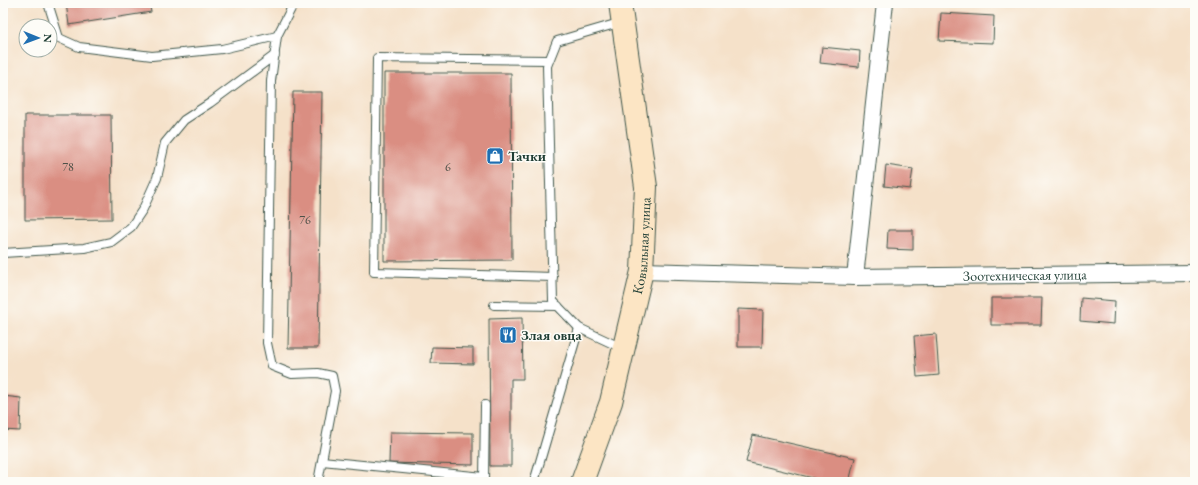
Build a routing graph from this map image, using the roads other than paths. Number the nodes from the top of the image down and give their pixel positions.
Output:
1 (48, 3) edge
2 (294, 3) edge
3 (885, 3) edge
4 (621, 12) edge
5 (277, 36) junction
6 (275, 55) junction
7 (549, 60) junction
8 (3, 253) edge
9 (642, 271) junction
10 (1195, 273) edge
11 (553, 277) junction
12 (855, 277) junction
13 (494, 305) dead end
14 (558, 306) junction
15 (579, 328) junction
16 (624, 348) junction
17 (485, 405) dead end
18 (322, 461) junction
19 (484, 479) edge
20 (318, 482) edge
21 (534, 482) edge
22 (582, 482) edge

1 - 5 lane
2 - 5 lane
3 - 12 street
4 - 7 lane
4 - 9 main road, Ковыльная улица
5 - 6 lane
6 - 8 lane
6 - 18 lane
7 - 11 lane
7 - 11 lane
9 - 12 street, Зоотехническая улица
9 - 16 main road, Ковыльная улица
10 - 12 street, Зоотехническая улица
11 - 14 lane
13 - 14 lane
14 - 15 lane
15 - 16 lane
15 - 21 lane
16 - 22 main road, Ковыльная улица
17 - 19 lane
18 - 19 lane
18 - 20 lane

